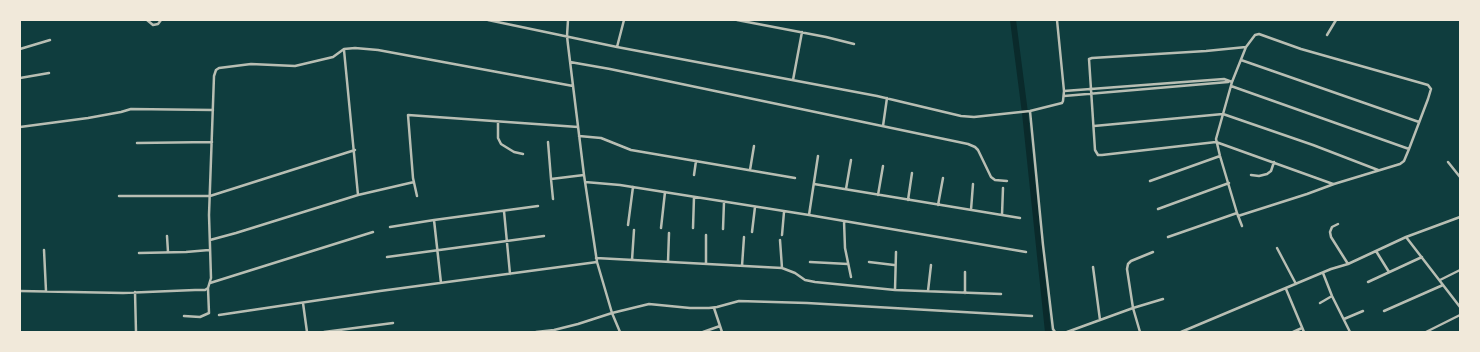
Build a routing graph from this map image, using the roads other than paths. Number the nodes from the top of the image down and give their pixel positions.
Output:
1 (147, 20) edge
2 (161, 20) edge
3 (488, 20) edge
4 (568, 20) edge
5 (624, 20) edge
6 (737, 20) edge
7 (1057, 20) edge
8 (1336, 20) edge
9 (502, 21) edge
10 (802, 32) junction
11 (1327, 35) dead end
12 (567, 36) junction
13 (50, 40) dead end
14 (854, 44) dead end
15 (617, 47) junction
16 (1246, 47) junction
17 (20, 48) edge
18 (344, 49) junction
19 (1241, 60) junction
20 (570, 62) junction
21 (49, 73) dead end
22 (20, 78) edge
23 (793, 80) junction
24 (1229, 82) junction
25 (1232, 82) junction
26 (573, 86) junction
27 (1231, 86) junction
28 (1090, 88) junction
29 (1064, 90) junction
30 (1091, 94) junction
31 (1064, 96) junction
32 (887, 98) junction
33 (213, 110) junction
34 (1030, 110) junction
35 (1223, 114) junction
36 (498, 122) junction
37 (1419, 122) junction
38 (883, 126) junction
39 (1093, 126) junction
40 (20, 127) edge
41 (578, 128) junction
42 (579, 136) junction
43 (212, 142) junction
44 (548, 142) dead end
45 (1216, 142) junction
46 (137, 143) dead end
47 (754, 146) dead end
48 (1409, 149) junction
49 (355, 150) junction
50 (523, 154) dead end
51 (818, 156) dead end
52 (1220, 156) junction
53 (851, 160) dead end
54 (696, 161) junction
55 (1274, 162) junction
56 (1448, 162) dead end
57 (883, 166) dead end
58 (750, 170) junction
59 (1378, 170) junction
60 (912, 173) dead end
61 (584, 175) junction
62 (694, 175) dead end
63 (1251, 175) dead end
64 (1460, 177) edge
65 (795, 178) dead end
66 (943, 178) dead end
67 (551, 179) junction
68 (1007, 181) dead end
69 (1150, 181) dead end
70 (414, 182) junction
71 (585, 182) junction
72 (1229, 183) junction
73 (814, 184) junction
74 (973, 184) dead end
75 (1334, 184) junction
76 (633, 187) junction
77 (1003, 188) dead end
78 (846, 189) junction
79 (665, 192) junction
80 (358, 195) junction
81 (878, 195) junction
82 (119, 196) dead end
83 (210, 196) junction
84 (417, 196) dead end
85 (694, 197) junction
86 (553, 199) dead end
87 (908, 200) junction
88 (724, 202) junction
89 (938, 205) junction
90 (538, 206) dead end
91 (755, 207) junction
92 (1158, 209) dead end
93 (971, 210) junction
94 (504, 211) junction
95 (784, 212) junction
96 (809, 215) junction
97 (1002, 215) junction
98 (1238, 215) junction
99 (1460, 216) edge
100 (1020, 218) dead end
101 (434, 220) junction
102 (844, 221) junction
103 (1338, 224) dead end
104 (628, 225) dead end
105 (1242, 226) dead end
106 (390, 227) dead end
107 (662, 228) dead end
108 (693, 228) dead end
109 (723, 229) dead end
110 (634, 230) dead end
111 (373, 232) dead end
112 (752, 232) dead end
113 (670, 233) dead end
114 (706, 235) dead end
115 (782, 235) dead end
116 (167, 236) dead end
117 (544, 236) dead end
118 (744, 237) dead end
119 (1168, 237) dead end
120 (1406, 237) junction
121 (210, 240) junction
122 (780, 240) dead end
123 (507, 241) junction
124 (1277, 248) dead end
125 (44, 250) dead end
126 (209, 250) junction
127 (437, 250) junction
128 (1376, 251) junction
129 (168, 252) junction
130 (896, 252) dead end
131 (1026, 252) dead end
132 (1154, 252) dead end
133 (139, 253) dead end
134 (387, 257) dead end
135 (1422, 257) junction
136 (596, 258) junction
137 (632, 260) junction
138 (597, 262) junction
139 (668, 262) junction
140 (810, 262) dead end
141 (869, 262) dead end
142 (706, 264) junction
143 (848, 264) junction
144 (1348, 264) junction
145 (894, 265) junction
146 (931, 265) dead end
147 (742, 266) junction
148 (782, 268) junction
149 (1093, 268) dead end
150 (1460, 270) edge
151 (965, 272) dead end
152 (1389, 272) junction
153 (1323, 273) junction
154 (510, 274) junction
155 (851, 276) dead end
156 (1440, 280) junction
157 (1368, 282) dead end
158 (210, 283) junction
159 (441, 283) junction
160 (1296, 284) junction
161 (1443, 285) junction
162 (208, 288) junction
163 (1286, 289) junction
164 (895, 290) junction
165 (20, 291) edge
166 (46, 291) junction
167 (928, 291) junction
168 (134, 292) junction
169 (965, 293) junction
170 (1001, 294) dead end
171 (1332, 296) junction
172 (1163, 299) dead end
173 (304, 303) junction
174 (1320, 303) dead end
175 (1459, 305) edge
176 (714, 308) junction
177 (1133, 308) junction
178 (1384, 311) dead end
179 (1363, 312) dead end
180 (612, 313) junction
181 (1460, 315) edge
182 (184, 316) dead end
183 (219, 316) dead end
184 (1032, 316) dead end
185 (1344, 319) junction
186 (1100, 320) junction
187 (393, 323) dead end
188 (720, 326) junction
189 (1302, 328) junction
190 (1140, 331) edge
191 (136, 332) edge
192 (307, 332) edge
193 (324, 332) edge
194 (536, 332) edge
195 (620, 332) edge
196 (703, 332) edge
197 (722, 332) edge
198 (1055, 332) edge
199 (1067, 332) edge
200 (1181, 332) edge
201 (1293, 332) edge
202 (1304, 332) edge
203 (1350, 332) edge
204 (1426, 332) edge

1 - 2 street
3 - 9 street
4 - 12 street
5 - 15 street
6 - 10 street
7 - 29 street
8 - 11 street
9 - 12 street
10 - 14 street
10 - 23 street
12 - 15 street
12 - 20 street
13 - 17 street
15 - 23 street
16 - 19 street
16 - 28 street
16 - 37 street
18 - 26 street
18 - 33 street
18 - 49 street
19 - 25 street
19 - 37 street
20 - 26 street
20 - 38 street
21 - 22 street
23 - 32 street
24 - 25 street
24 - 28 street
24 - 30 street
25 - 27 street
26 - 41 street
27 - 35 street
27 - 48 street
28 - 29 street
28 - 30 street
29 - 31 street
30 - 31 street
30 - 39 street
31 - 34 street
32 - 34 street
32 - 38 street
33 - 40 street
33 - 43 street
34 - 198 street
35 - 39 street
35 - 45 street
35 - 59 street
36 - 41 street
36 - 50 street
36 - 70 street
37 - 48 street
38 - 68 street
39 - 45 street
41 - 42 street
42 - 54 street
42 - 61 street
43 - 46 street
43 - 83 street
44 - 67 street
45 - 52 street
45 - 55 street
47 - 58 street
48 - 59 street
49 - 80 street
49 - 83 street
51 - 73 street
52 - 69 street
52 - 72 street
53 - 78 street
54 - 58 street
54 - 62 street
55 - 63 street
55 - 75 street
56 - 64 street
57 - 81 street
58 - 65 street
59 - 75 street
60 - 87 street
61 - 67 street
61 - 71 street
66 - 89 street
67 - 86 street
70 - 80 street
70 - 84 street
71 - 76 street
71 - 136 street
72 - 92 street
72 - 98 street
73 - 78 street
73 - 96 street
74 - 93 street
75 - 98 street
76 - 79 street
76 - 104 street
77 - 97 street
78 - 81 street
79 - 85 street
79 - 107 street
80 - 121 street
81 - 87 street
82 - 83 street
83 - 121 street
85 - 88 street
85 - 108 street
87 - 89 street
88 - 91 street
88 - 109 street
89 - 93 street
90 - 94 street
91 - 95 street
91 - 112 street
93 - 97 street
94 - 101 street
94 - 123 street
95 - 96 street
95 - 115 street
96 - 102 street
97 - 100 street
98 - 105 street
98 - 119 street
99 - 120 street
101 - 106 street
101 - 127 street
102 - 131 street
102 - 143 street
103 - 144 street
110 - 137 street
111 - 158 street
113 - 139 street
114 - 142 street
116 - 129 street
117 - 123 street
118 - 147 street
120 - 128 street
120 - 135 street
121 - 126 street
122 - 148 street
123 - 127 street
123 - 154 street
124 - 160 street
125 - 166 street
126 - 129 street
126 - 158 street
127 - 134 street
127 - 159 street
128 - 144 street
128 - 152 street
129 - 133 street
130 - 145 street
132 - 177 street
135 - 152 street
135 - 156 street
136 - 137 street
136 - 138 street
137 - 139 street
138 - 154 street
138 - 180 street
139 - 142 street
140 - 143 street
141 - 145 street
142 - 147 street
143 - 155 street
144 - 153 street
145 - 164 street
146 - 167 street
147 - 148 street
148 - 164 street
149 - 186 street
150 - 156 street
151 - 169 street
152 - 157 street
153 - 160 street
153 - 171 street
154 - 159 street
156 - 161 street
158 - 162 street
159 - 173 street
160 - 163 street
161 - 175 street
161 - 178 street
162 - 168 street
162 - 182 street
163 - 189 street
163 - 200 street
164 - 167 street
165 - 166 street
166 - 168 street
167 - 169 street
168 - 191 street
169 - 170 street
171 - 174 street
171 - 185 street
172 - 177 street
173 - 183 street
173 - 192 street
176 - 180 street
176 - 184 street
176 - 188 street
177 - 186 street
177 - 190 street
179 - 185 street
180 - 194 street
180 - 195 street
181 - 204 street
185 - 203 street
186 - 199 street
187 - 193 street
188 - 196 street
188 - 197 street
189 - 201 street
189 - 202 street

